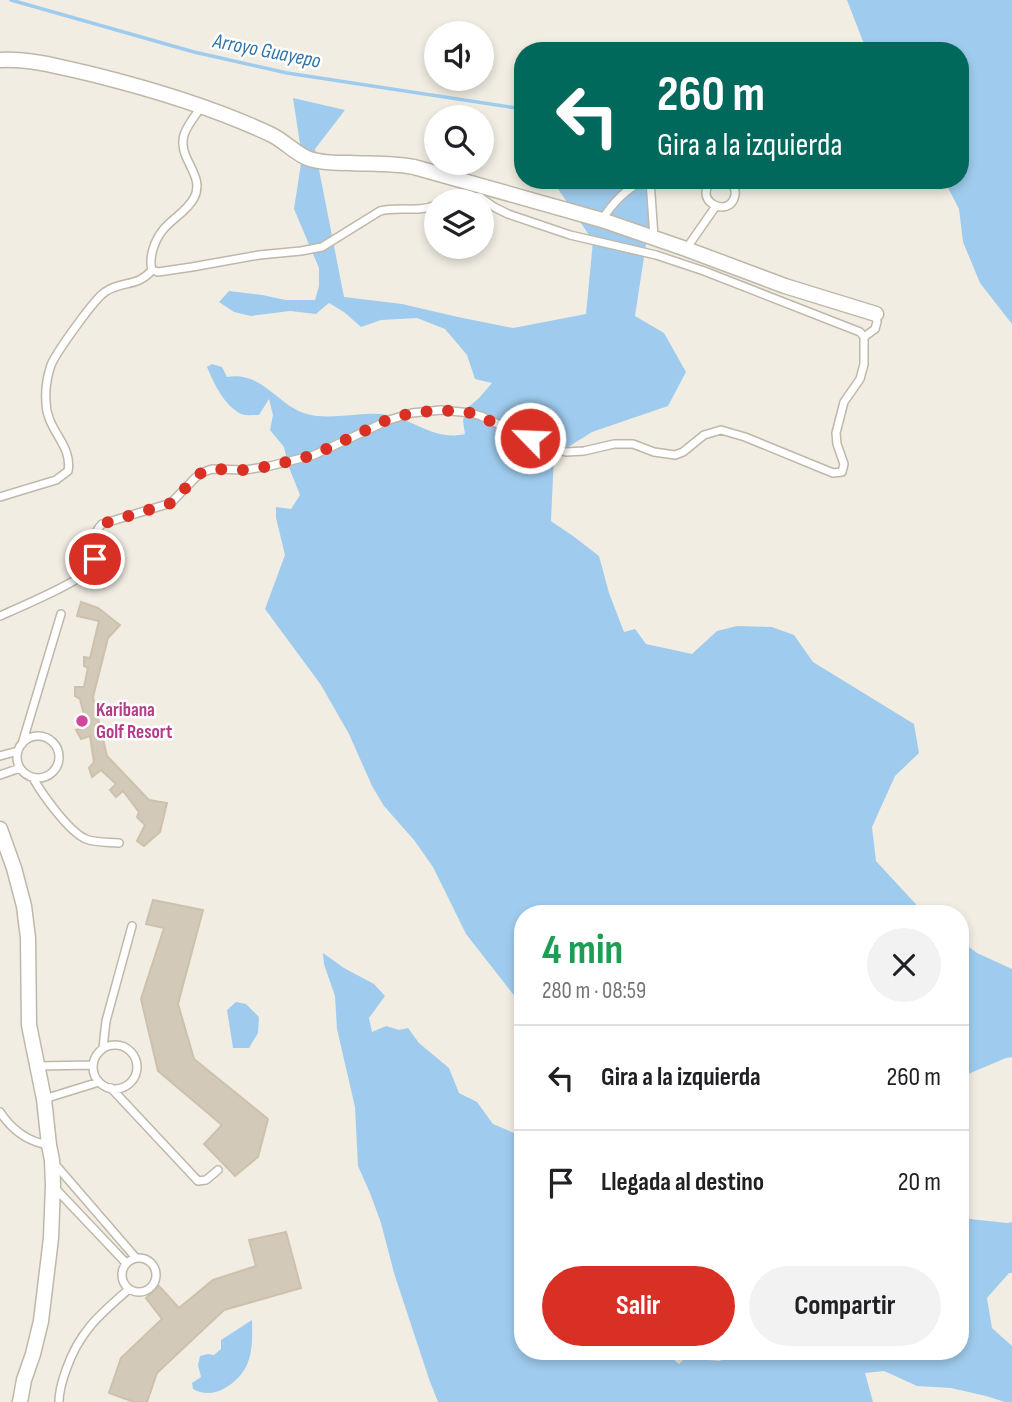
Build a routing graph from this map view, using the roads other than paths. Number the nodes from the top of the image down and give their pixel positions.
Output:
1 (0, 60) edge
2 (202, 106) junction
3 (631, 189) edge
4 (651, 189) edge
5 (707, 189) edge
6 (735, 189) edge
7 (716, 206) junction
8 (494, 207) edge
9 (424, 209) edge
10 (602, 220) junction
11 (654, 237) junction
12 (686, 248) junction
13 (152, 270) junction
14 (876, 314) joint
15 (864, 337) junction
16 (0, 497) edge
17 (61, 614) dead end
18 (0, 616) edge
19 (20, 748) junction
20 (0, 756) edge
21 (20, 768) junction
22 (0, 775) edge
23 (33, 778) junction
24 (0, 829) edge
25 (119, 843) dead end
26 (132, 926) dead end
27 (103, 1048) junction
28 (93, 1065) junction
29 (37, 1066) junction
30 (99, 1082) junction
31 (111, 1088) junction
32 (44, 1099) junction
33 (0, 1112) edge
34 (48, 1145) junction
35 (52, 1160) junction
36 (218, 1170) dead end
37 (53, 1185) junction
38 (136, 1258) junction
39 (126, 1264) junction
40 (129, 1289) junction
41 (20, 1402) edge
42 (60, 1402) edge

1 - 2 street
2 - 10 street
2 - 13 lane
3 - 10 lane
4 - 11 lane
5 - 7 lane
6 - 7 lane
7 - 12 lane
8 - 15 lane
9 - 13 lane
10 - 11 street
11 - 12 street
12 - 14 street
13 - 16 lane
14 - 15 lane
15 - 18 lane
17 - 19 lane
19 - 20 lane
19 - 21 lane
19 - 23 lane
21 - 22 lane
21 - 23 lane
23 - 25 lane
24 - 29 street
26 - 27 lane
27 - 28 lane
27 - 31 lane
28 - 29 lane
28 - 30 lane
29 - 32 street
30 - 31 lane
30 - 32 lane
31 - 36 lane
32 - 34 street
33 - 34 lane
34 - 35 street
35 - 37 street
35 - 38 lane
37 - 39 lane
37 - 41 street
38 - 39 lane
38 - 40 lane
39 - 40 lane
40 - 42 lane

